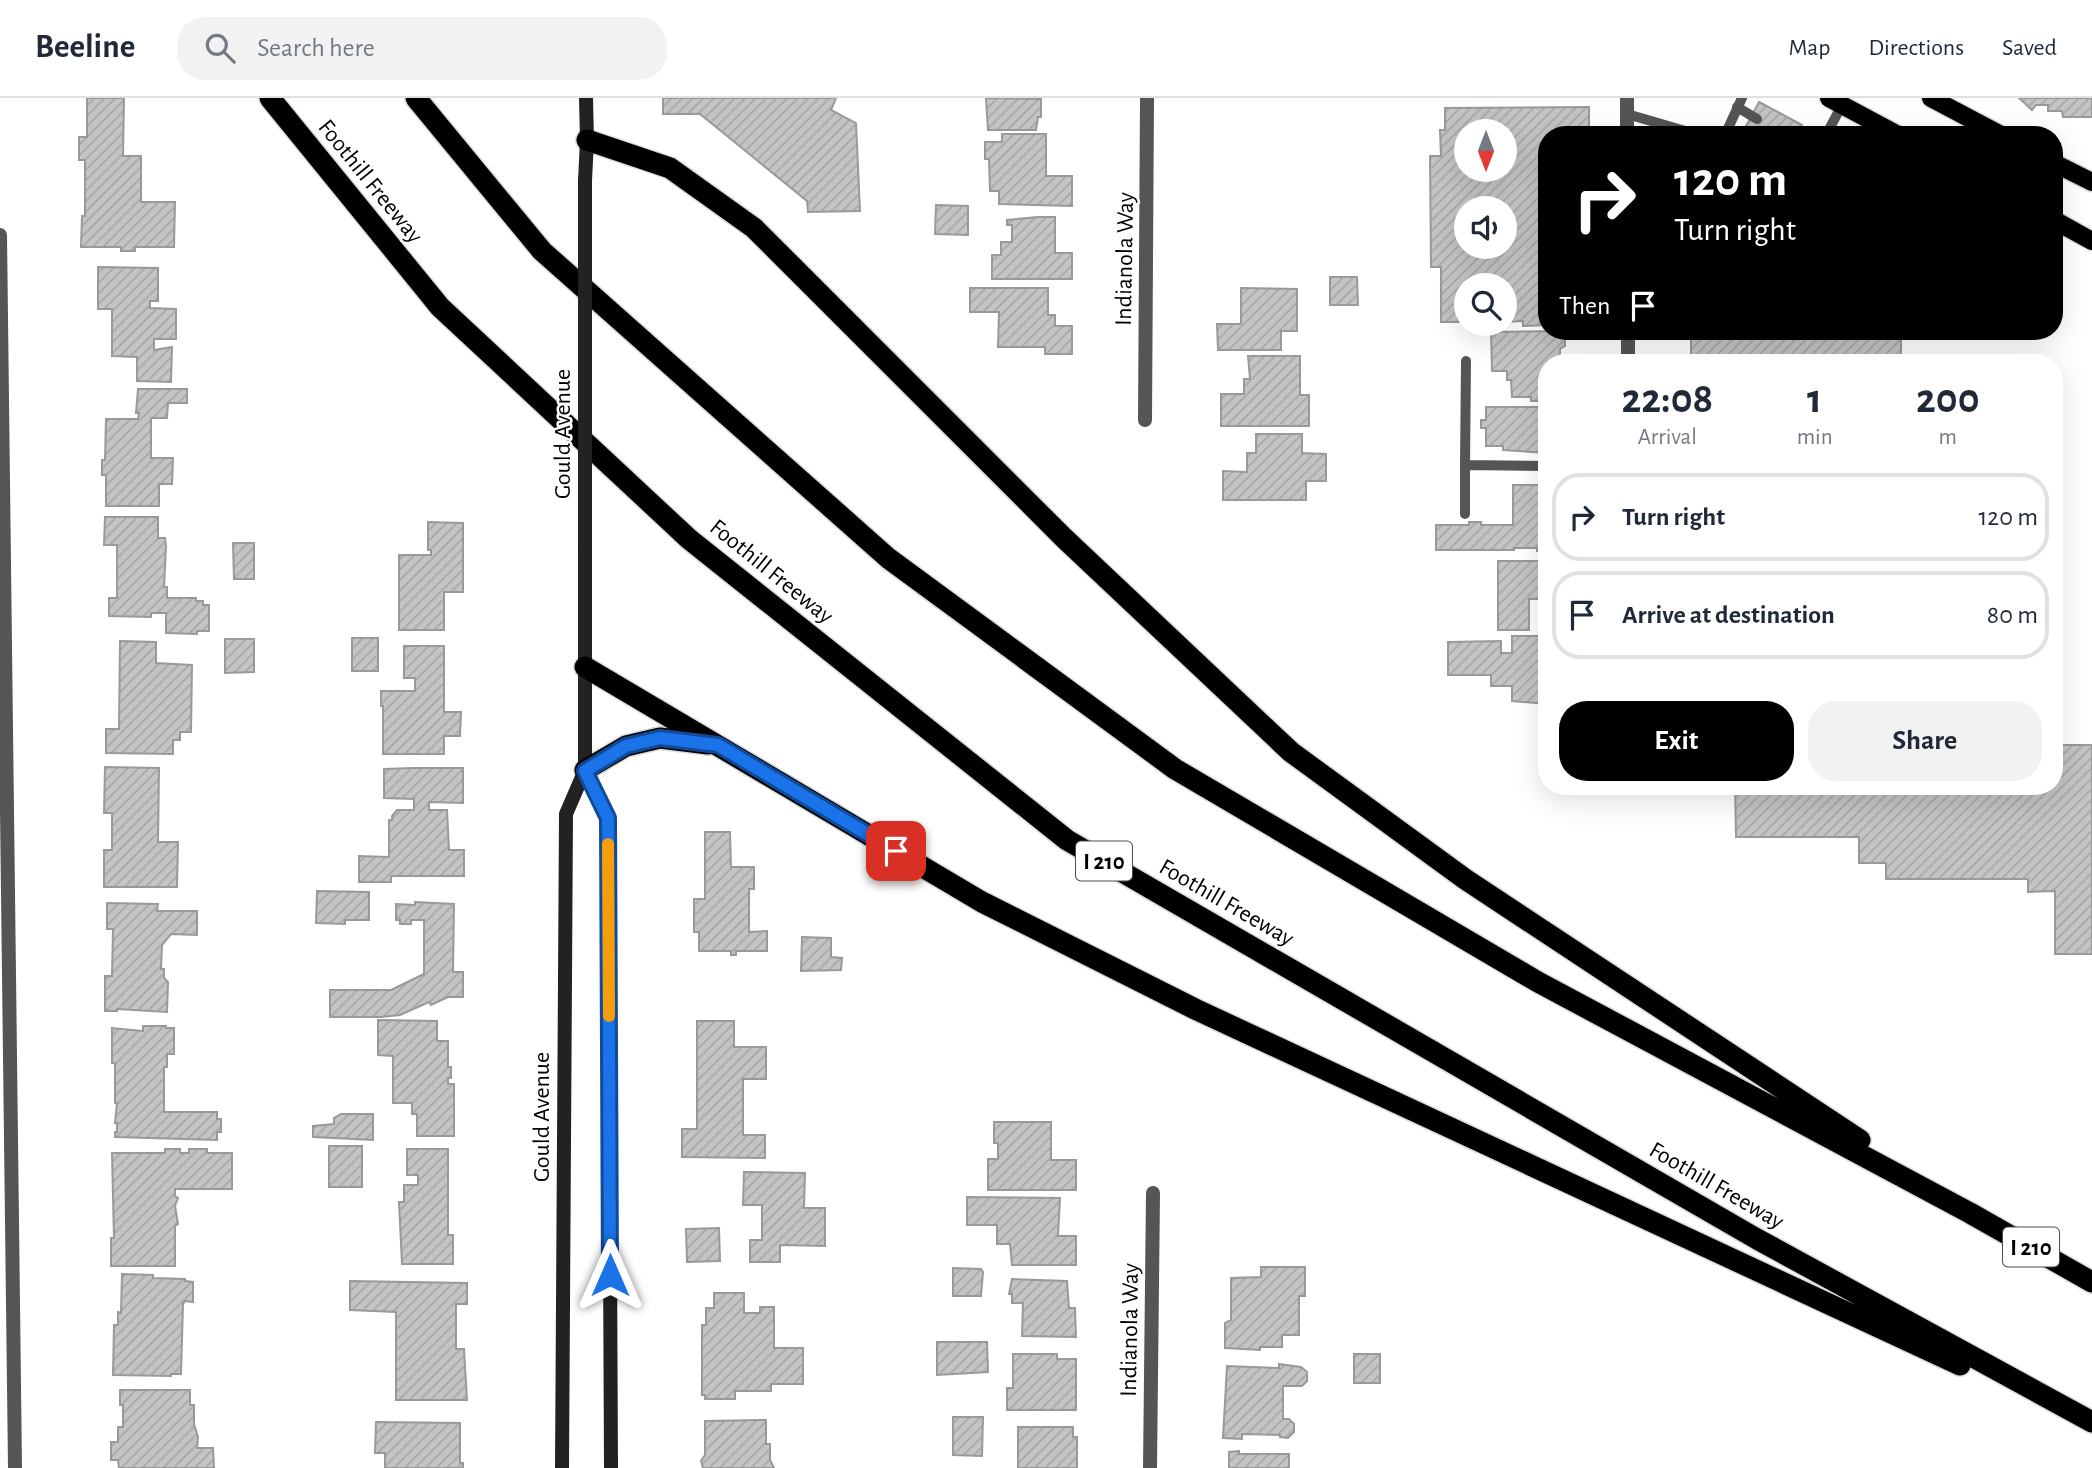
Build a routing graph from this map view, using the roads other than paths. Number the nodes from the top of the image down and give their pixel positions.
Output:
1 (270, 98) edge
2 (416, 98) edge
3 (586, 98) edge
4 (1147, 98) edge
5 (1627, 98) edge
6 (1931, 98) edge
7 (1836, 102) edge
8 (1739, 103) edge
9 (1627, 114) junction
10 (1757, 119) dead end
11 (1627, 126) edge
12 (1668, 126) edge
13 (1729, 126) edge
14 (1829, 126) edge
15 (1881, 126) edge
16 (1984, 126) edge
17 (587, 140) junction
18 (2063, 168) edge
19 (2092, 182) edge
20 (2063, 225) edge
21 (0, 235) edge
22 (2092, 241) edge
23 (1466, 360) dead end
24 (1145, 419) dead end
25 (1465, 465) junction
26 (1538, 466) edge
27 (1465, 514) dead end
28 (584, 667) junction
29 (718, 745) junction
30 (585, 771) junction
31 (1153, 1193) dead end
32 (1970, 1213) junction
33 (2092, 1282) edge
34 (2092, 1424) edge
35 (15, 1468) edge
36 (562, 1468) edge
37 (611, 1468) edge
38 (1150, 1468) edge

1 - 34 highway, Foothill Freeway / I 210
2 - 32 highway, I 210
3 - 17 street, Gould Avenue
4 - 24 street, Indianola Way
5 - 9 street
6 - 16 main road
7 - 14 lane
7 - 15 main road
8 - 10 lane
8 - 13 lane
9 - 11 street
9 - 12 lane
17 - 28 street, Gould Avenue, bridge
17 - 32 highway
18 - 19 main road
20 - 22 main road
21 - 35 street
23 - 25 lane
25 - 26 lane
25 - 27 lane
28 - 29 highway
28 - 30 street, Gould Avenue
29 - 30 highway
29 - 34 highway
30 - 36 street, Gould Avenue
30 - 37 street, Gould Avenue
31 - 38 street, Indianola Way
32 - 33 highway, I 210

